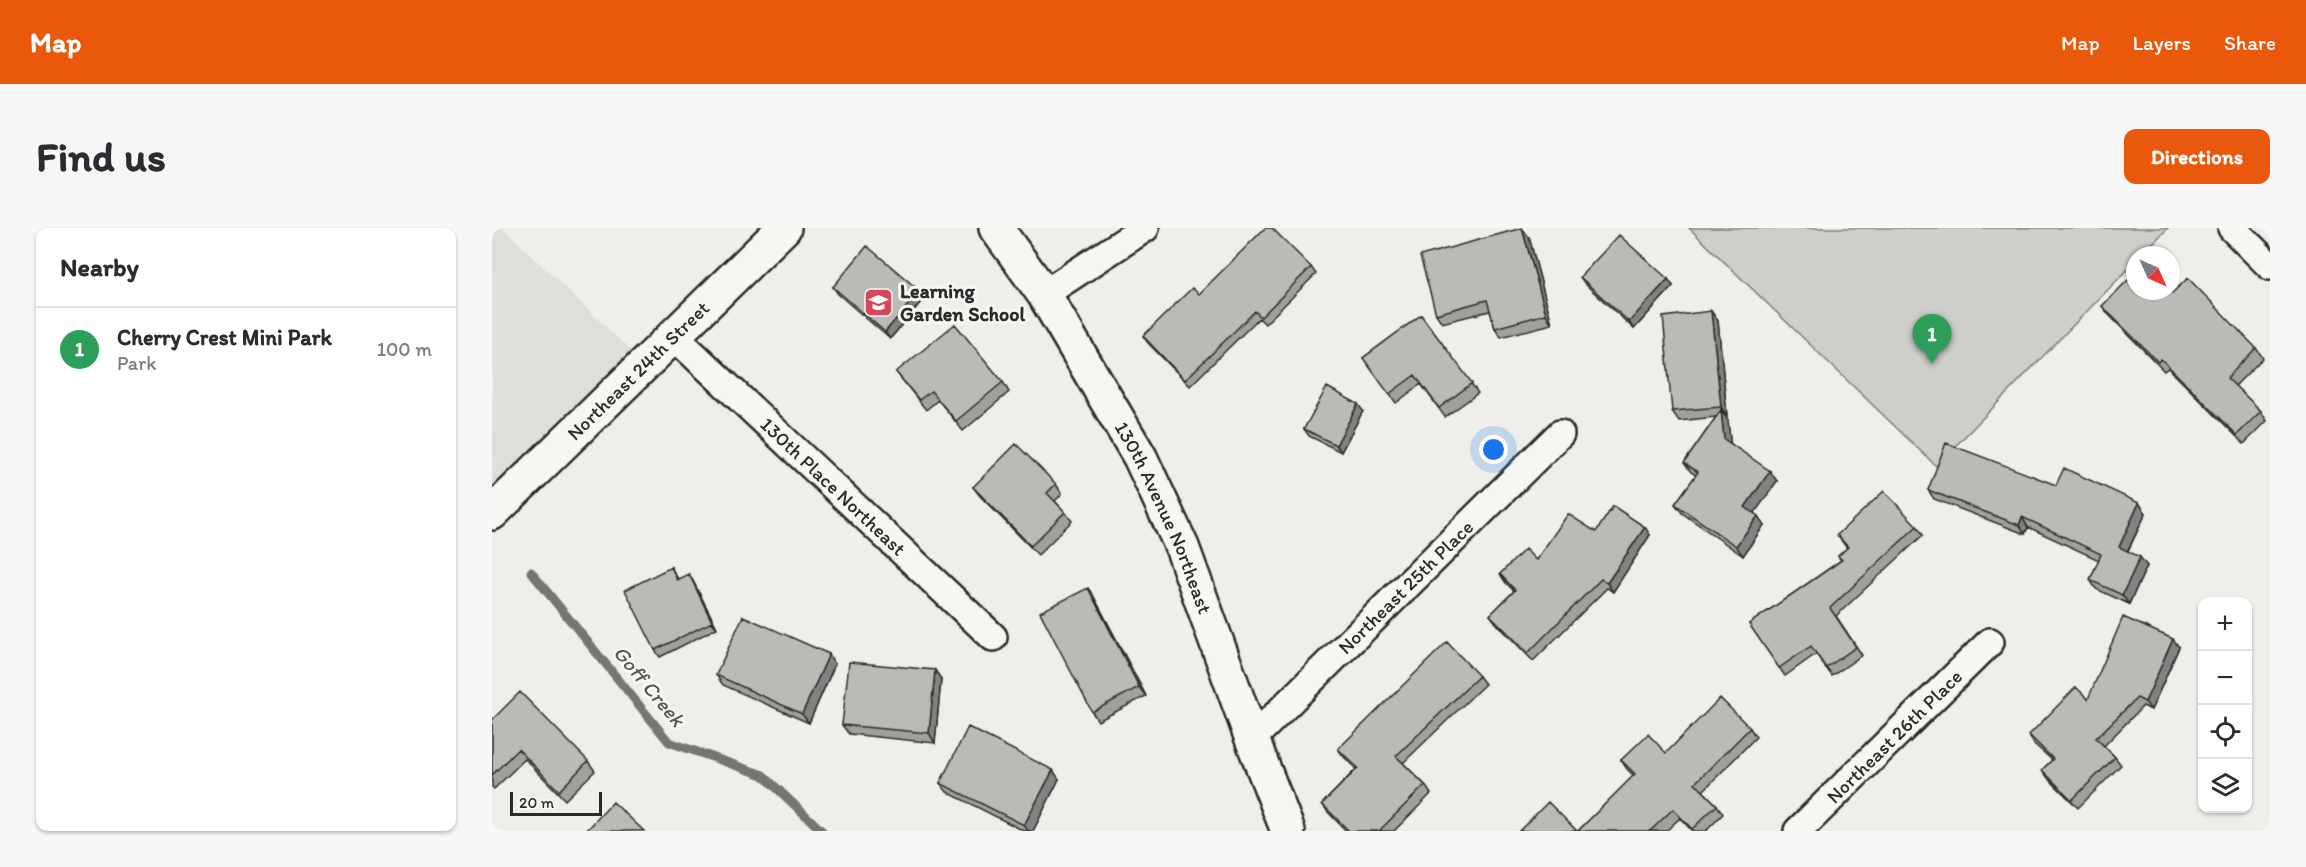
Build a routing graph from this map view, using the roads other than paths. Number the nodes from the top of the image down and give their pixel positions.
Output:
1 (784, 228) edge
2 (996, 228) edge
3 (1144, 228) edge
4 (2232, 228) edge
5 (2270, 266) edge
6 (1044, 294) junction
7 (674, 336) junction
8 (1560, 434) dead end
9 (492, 513) edge
10 (993, 637) dead end
11 (1990, 642) dead end
12 (1252, 739) junction
13 (1288, 831) edge
14 (1798, 831) edge

1 - 7 street, Northeast 24th Street
2 - 6 street, 130th Avenue Northeast
3 - 6 street
4 - 5 street
6 - 12 street, 130th Avenue Northeast
7 - 9 street, Northeast 24th Street
7 - 10 street, 130th Place Northeast
8 - 12 street, Northeast 25th Place
11 - 14 street, Northeast 26th Place
12 - 13 street, 130th Avenue Northeast

